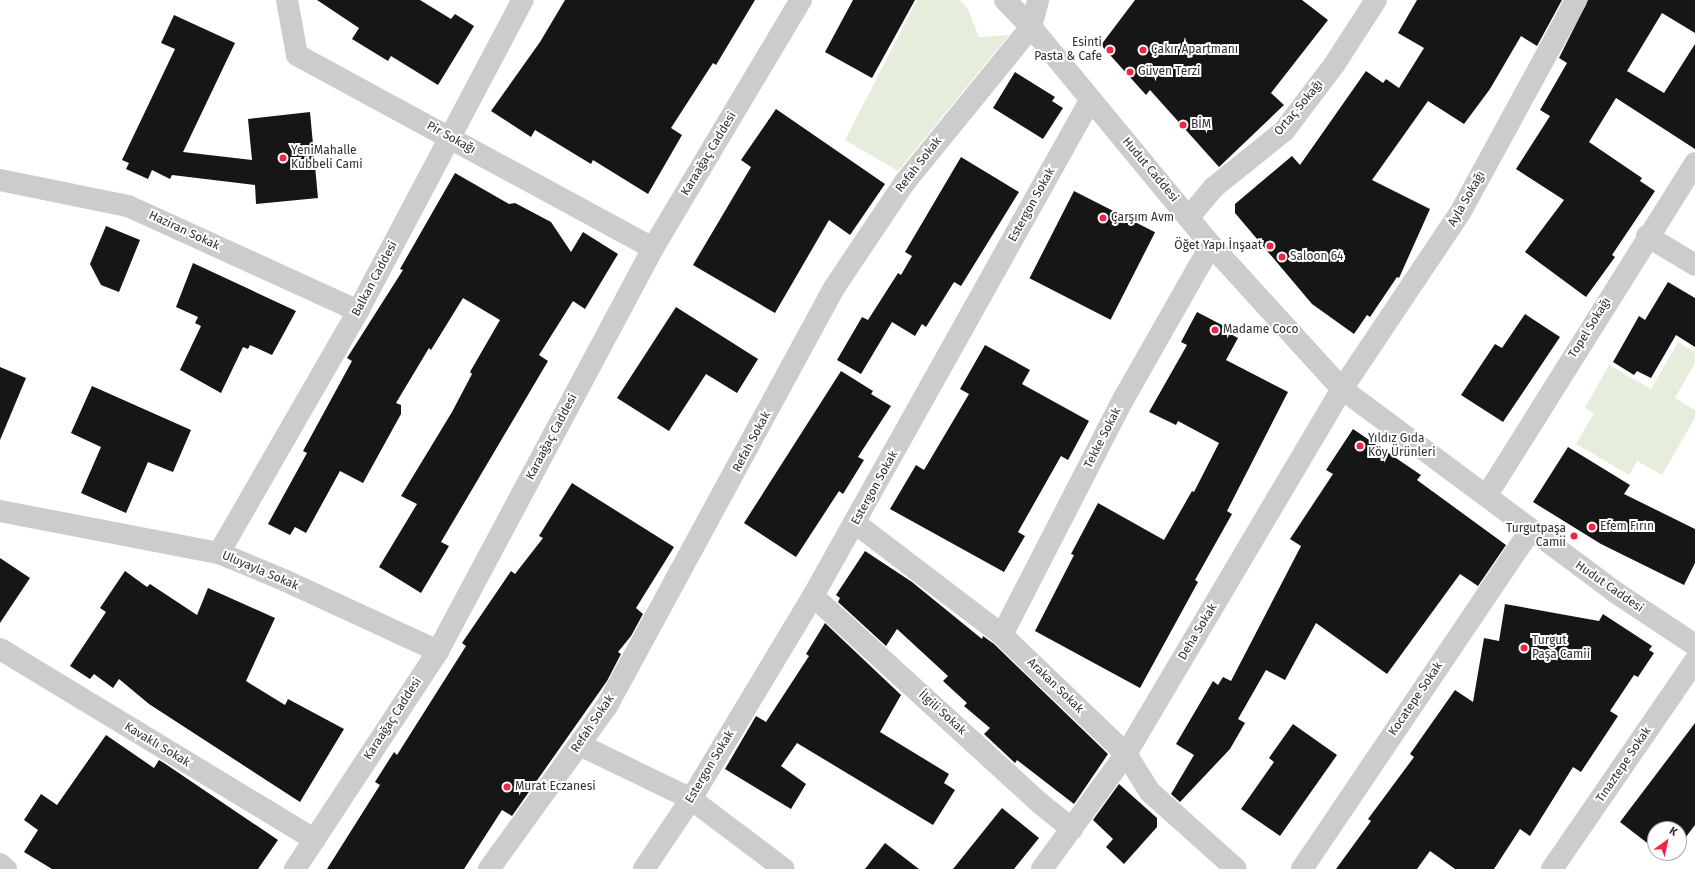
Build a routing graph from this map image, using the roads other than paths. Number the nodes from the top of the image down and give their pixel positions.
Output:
1 (287, 0) edge
2 (523, 0) edge
3 (801, 0) edge
4 (1005, 0) edge
5 (1038, 0) edge
6 (1576, 0) edge
7 (1369, 2) edge
8 (1032, 27) junction
9 (1092, 99) junction
10 (450, 138) junction
11 (1695, 163) edge
12 (0, 180) edge
13 (1190, 217) junction
14 (1647, 236) junction
15 (1211, 245) junction
16 (653, 248) junction
17 (1695, 266) edge
18 (358, 311) junction
19 (1342, 389) junction
20 (1486, 495) junction
21 (0, 511) edge
22 (855, 523) junction
23 (1531, 530) junction
24 (219, 553) junction
25 (813, 596) junction
26 (1002, 635) junction
27 (1695, 646) edge
28 (0, 649) edge
29 (438, 651) junction
30 (1695, 661) edge
31 (580, 745) junction
32 (1126, 754) junction
33 (691, 799) junction
34 (1072, 829) junction
35 (315, 840) junction
36 (0, 864) edge
37 (6, 869) edge
38 (295, 869) edge
39 (489, 869) edge
40 (644, 869) edge
41 (784, 869) edge
42 (1042, 869) edge
43 (1236, 869) edge
44 (1302, 869) edge
45 (1552, 869) edge

1 - 10 street, Pir Sokağı
2 - 10 street, Balkan Caddesi
3 - 16 street, Karaağaç Caddesi
4 - 8 street, Hudut Caddesi
5 - 8 street
6 - 19 street, Ayla Sokağı
7 - 13 street, Ortaç Sokağı
8 - 9 street, Hudut Caddesi
8 - 31 street, Refah Sokak
9 - 13 street, Hudut Caddesi
9 - 22 street, Estergon Sokak
10 - 16 street, Pir Sokağı
10 - 18 street, Balkan Caddesi
11 - 14 street, Topel Sokağı
12 - 18 street, Haziran Sokak
13 - 15 street, Hudut Caddesi
14 - 17 street
14 - 20 street, Topel Sokağı
15 - 19 street, Hudut Caddesi
15 - 26 street, Tekke Sokak
16 - 29 street, Karaağaç Caddesi
18 - 24 street, Balkan Caddesi
19 - 20 street, Hudut Caddesi
19 - 32 street, Deha Sokak
20 - 23 street, Hudut Caddesi
21 - 24 street, Uluyayla Sokak
22 - 25 street, Estergon Sokak
22 - 26 street, Arakan Sokak
23 - 27 street, Hudut Caddesi
23 - 44 street, Kocatepe Sokak
24 - 29 street, Uluyayla Sokak
25 - 33 street, Estergon Sokak
25 - 34 street, İlgili Sokak
26 - 32 street, Arakan Sokak
28 - 35 street, Kavaklı Sokak
29 - 35 street, Karaağaç Caddesi
30 - 45 street, Tınaztepe Sokak
31 - 33 street
31 - 39 street, Refah Sokak
32 - 34 street, Deha Sokak
32 - 43 street, Arakan Sokak
33 - 40 street, Estergon Sokak
33 - 41 street
34 - 42 street, Deha Sokak
35 - 38 street, Karaağaç Caddesi
36 - 37 street

